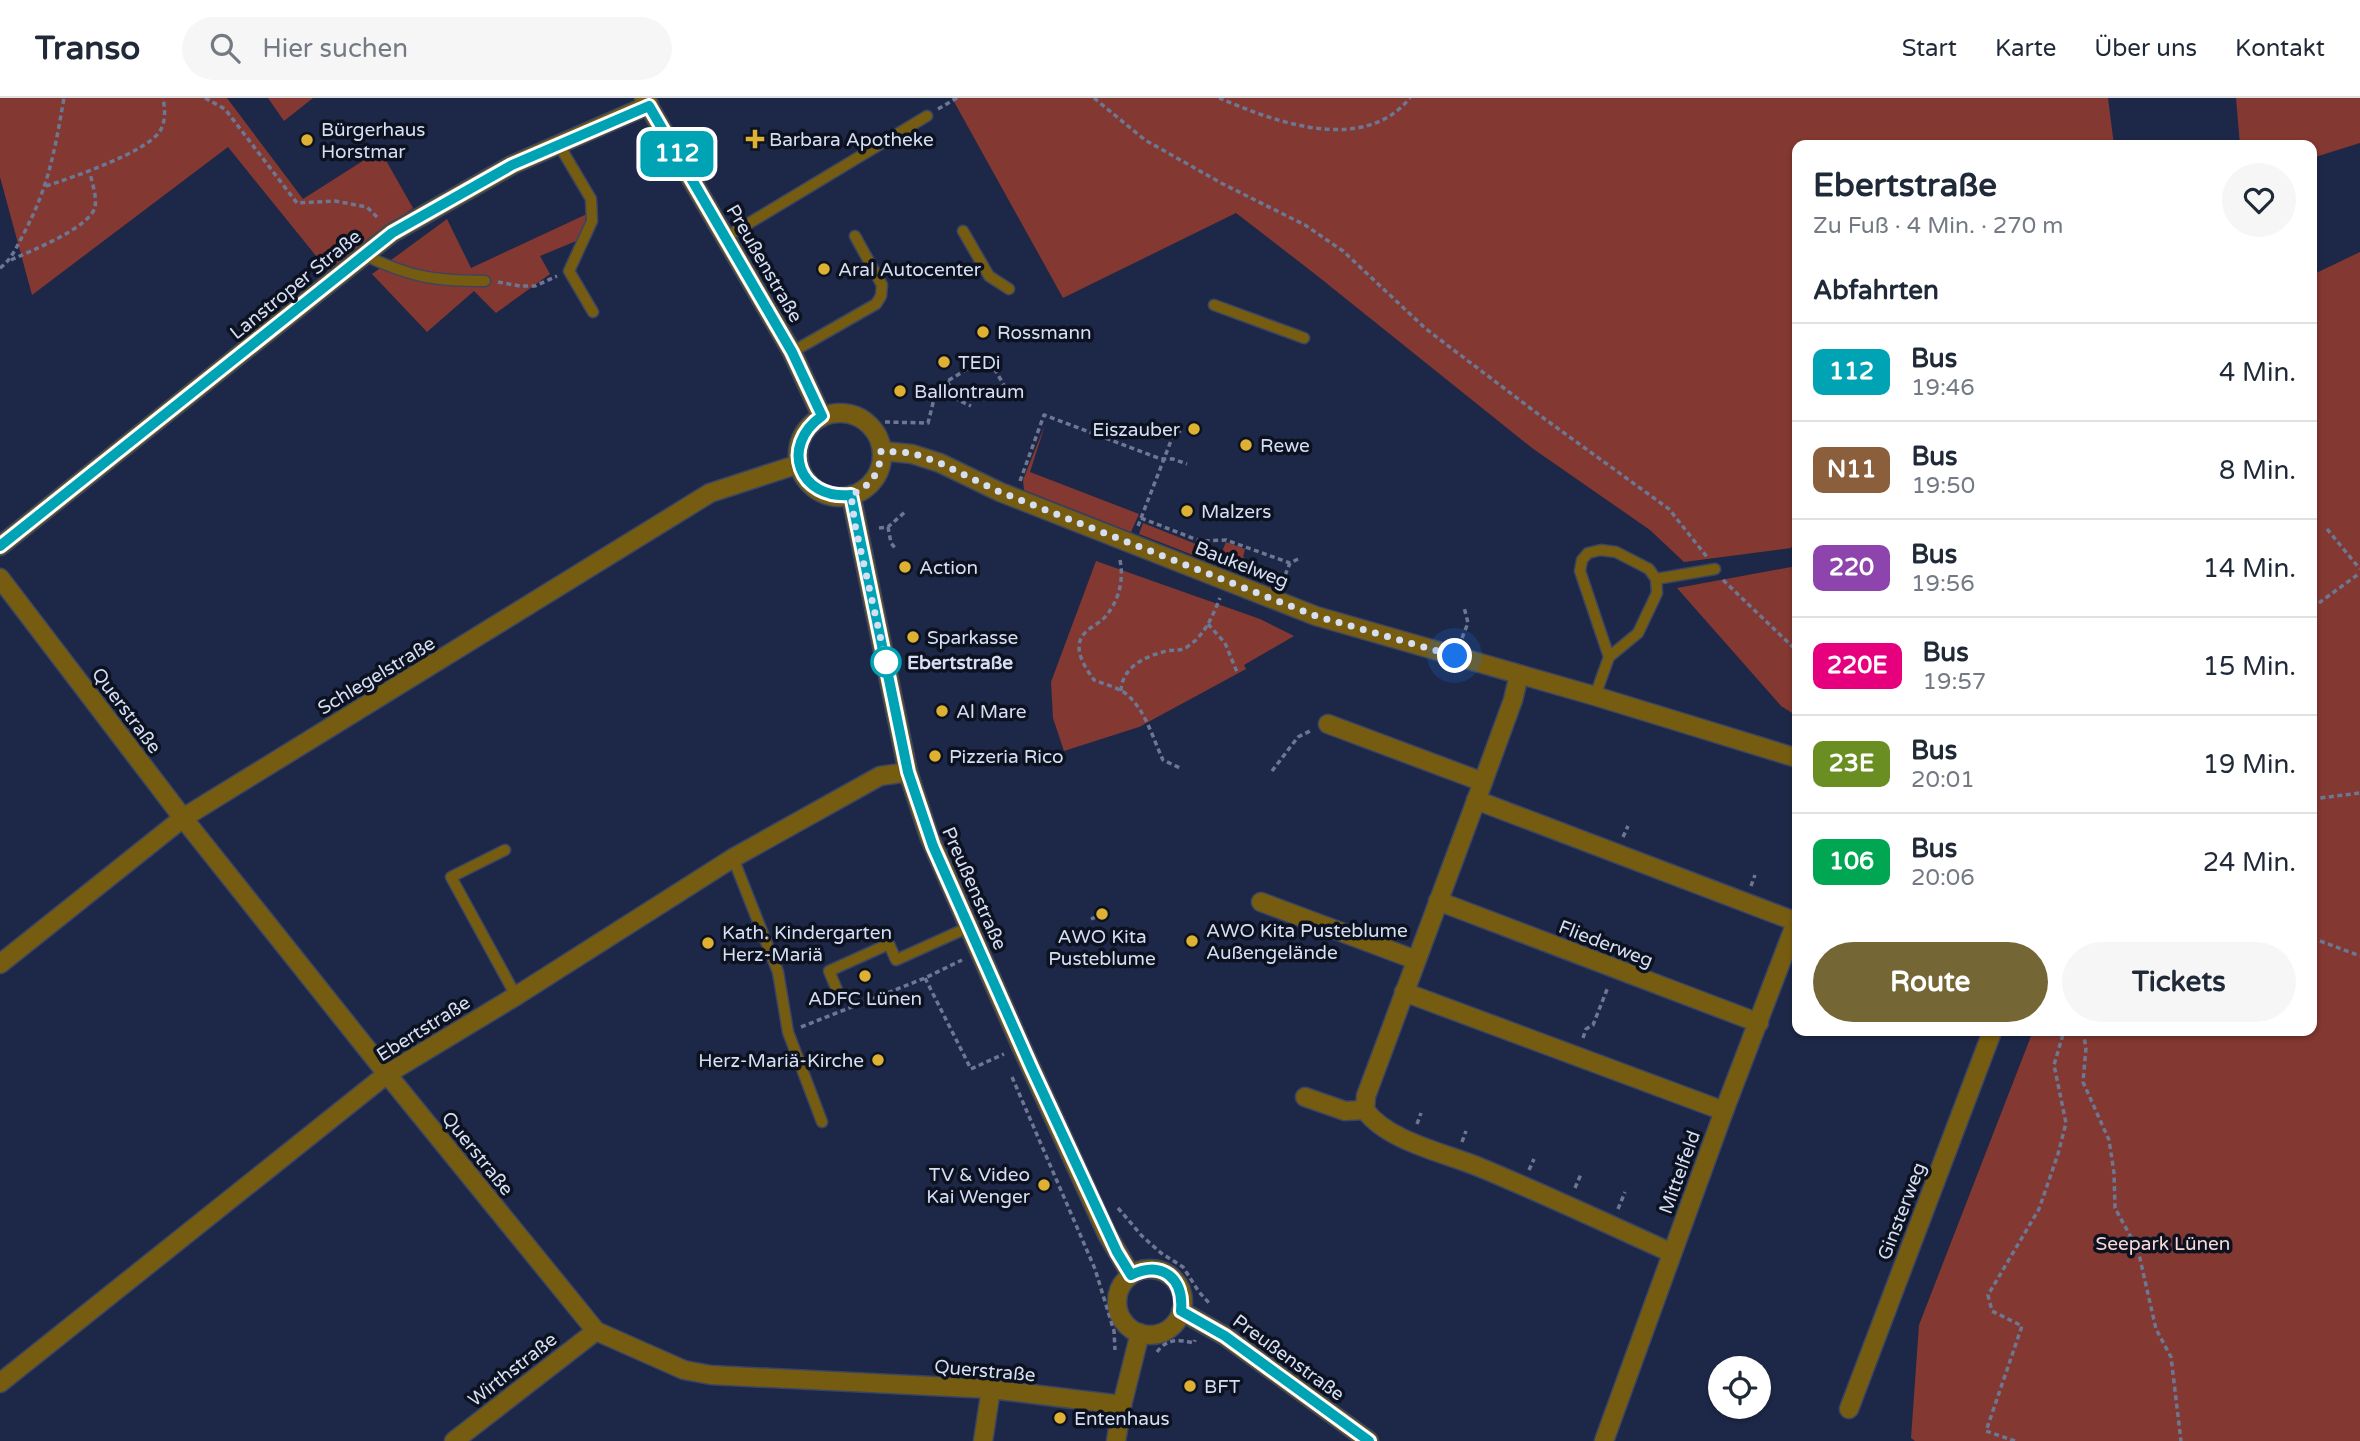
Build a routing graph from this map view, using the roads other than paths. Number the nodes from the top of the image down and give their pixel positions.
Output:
1 (646, 102) edge
2 (927, 116) road end
3 (559, 145) junction
4 (963, 231) dead end
5 (855, 236) dead end
6 (726, 237) junction
7 (364, 255) junction
8 (485, 281) road end
9 (1009, 289) dead end
10 (1214, 305) dead end
11 (593, 312) dead end
12 (1304, 338) dead end
13 (792, 352) junction
14 (822, 416) junction
15 (881, 451) junction
16 (799, 464) junction
17 (851, 495) junction
18 (0, 545) edge
19 (1715, 569) road end
20 (0, 578) edge
21 (1656, 579) junction
22 (1609, 657) junction
23 (1519, 675) junction
24 (1594, 696) junction
25 (1328, 724) road end
26 (1792, 756) edge
27 (908, 772) junction
28 (1483, 782) junction
29 (1476, 800) junction
30 (183, 818) junction
31 (505, 850) dead end
32 (733, 858) junction
33 (1438, 901) junction
34 (1261, 902) dead end
35 (1792, 919) edge
36 (969, 927) junction
37 (1416, 960) junction
38 (1790, 960) edge
39 (0, 964) edge
40 (837, 990) dead end
41 (1404, 992) junction
42 (516, 996) junction
43 (1759, 1023) junction
44 (1990, 1036) edge
45 (387, 1074) junction
46 (1305, 1097) dead end
47 (1365, 1110) junction
48 (1724, 1111) junction
49 (822, 1122) dead end
50 (1672, 1252) junction
51 (1131, 1275) junction
52 (1181, 1311) junction
53 (596, 1331) junction
54 (1140, 1333) junction
55 (0, 1383) edge
56 (991, 1389) junction
57 (1122, 1405) junction
58 (1849, 1409) dead end
59 (454, 1441) edge
60 (983, 1441) edge
61 (1116, 1441) edge
62 (1369, 1441) edge
63 (1604, 1441) edge

1 - 3 street, Lanstroper Straße
1 - 6 street, Preußenstraße
2 - 6 lane
3 - 7 street, Lanstroper Straße
3 - 11 lane
4 - 9 lane
5 - 13 lane
6 - 13 street, Preußenstraße
7 - 8 lane
7 - 18 street, Lanstroper Straße
10 - 12 lane
13 - 14 street, Preußenstraße
14 - 15 street
14 - 16 street
15 - 17 street
15 - 23 street, Baukelweg
16 - 17 street
16 - 30 street, Schlegelstraße
17 - 27 street, Preußenstraße
19 - 21 lane
20 - 30 street, Querstraße
21 - 22 lane
21 - 22 lane
22 - 24 lane
23 - 24 street, Baukelweg
23 - 28 street
24 - 26 street, Baukelweg
25 - 28 street
27 - 32 street, Ebertstraße
27 - 36 street, Preußenstraße
28 - 29 street
29 - 33 street
29 - 35 street
30 - 39 street, Schlegelstraße
30 - 45 street, Querstraße
31 - 42 lane
32 - 42 street, Ebertstraße
32 - 49 lane
33 - 37 street
33 - 43 street, Fliederweg
34 - 37 street
36 - 40 lane
36 - 51 street, Preußenstraße
37 - 41 street
38 - 43 street, Mittelfeld
41 - 47 street
41 - 48 street
42 - 45 street, Ebertstraße
43 - 48 street, Mittelfeld
44 - 58 street, Ginsterweg
45 - 53 street, Querstraße
45 - 55 street, Ebertstraße
46 - 47 street
47 - 50 street
48 - 50 street, Mittelfeld
50 - 63 street, Mittelfeld
51 - 52 street
51 - 54 street
52 - 54 street
52 - 62 street, Preußenstraße
53 - 56 street, Querstraße
53 - 59 street, Wirthstraße
54 - 57 street
56 - 57 street, Querstraße
56 - 60 street
57 - 61 street

